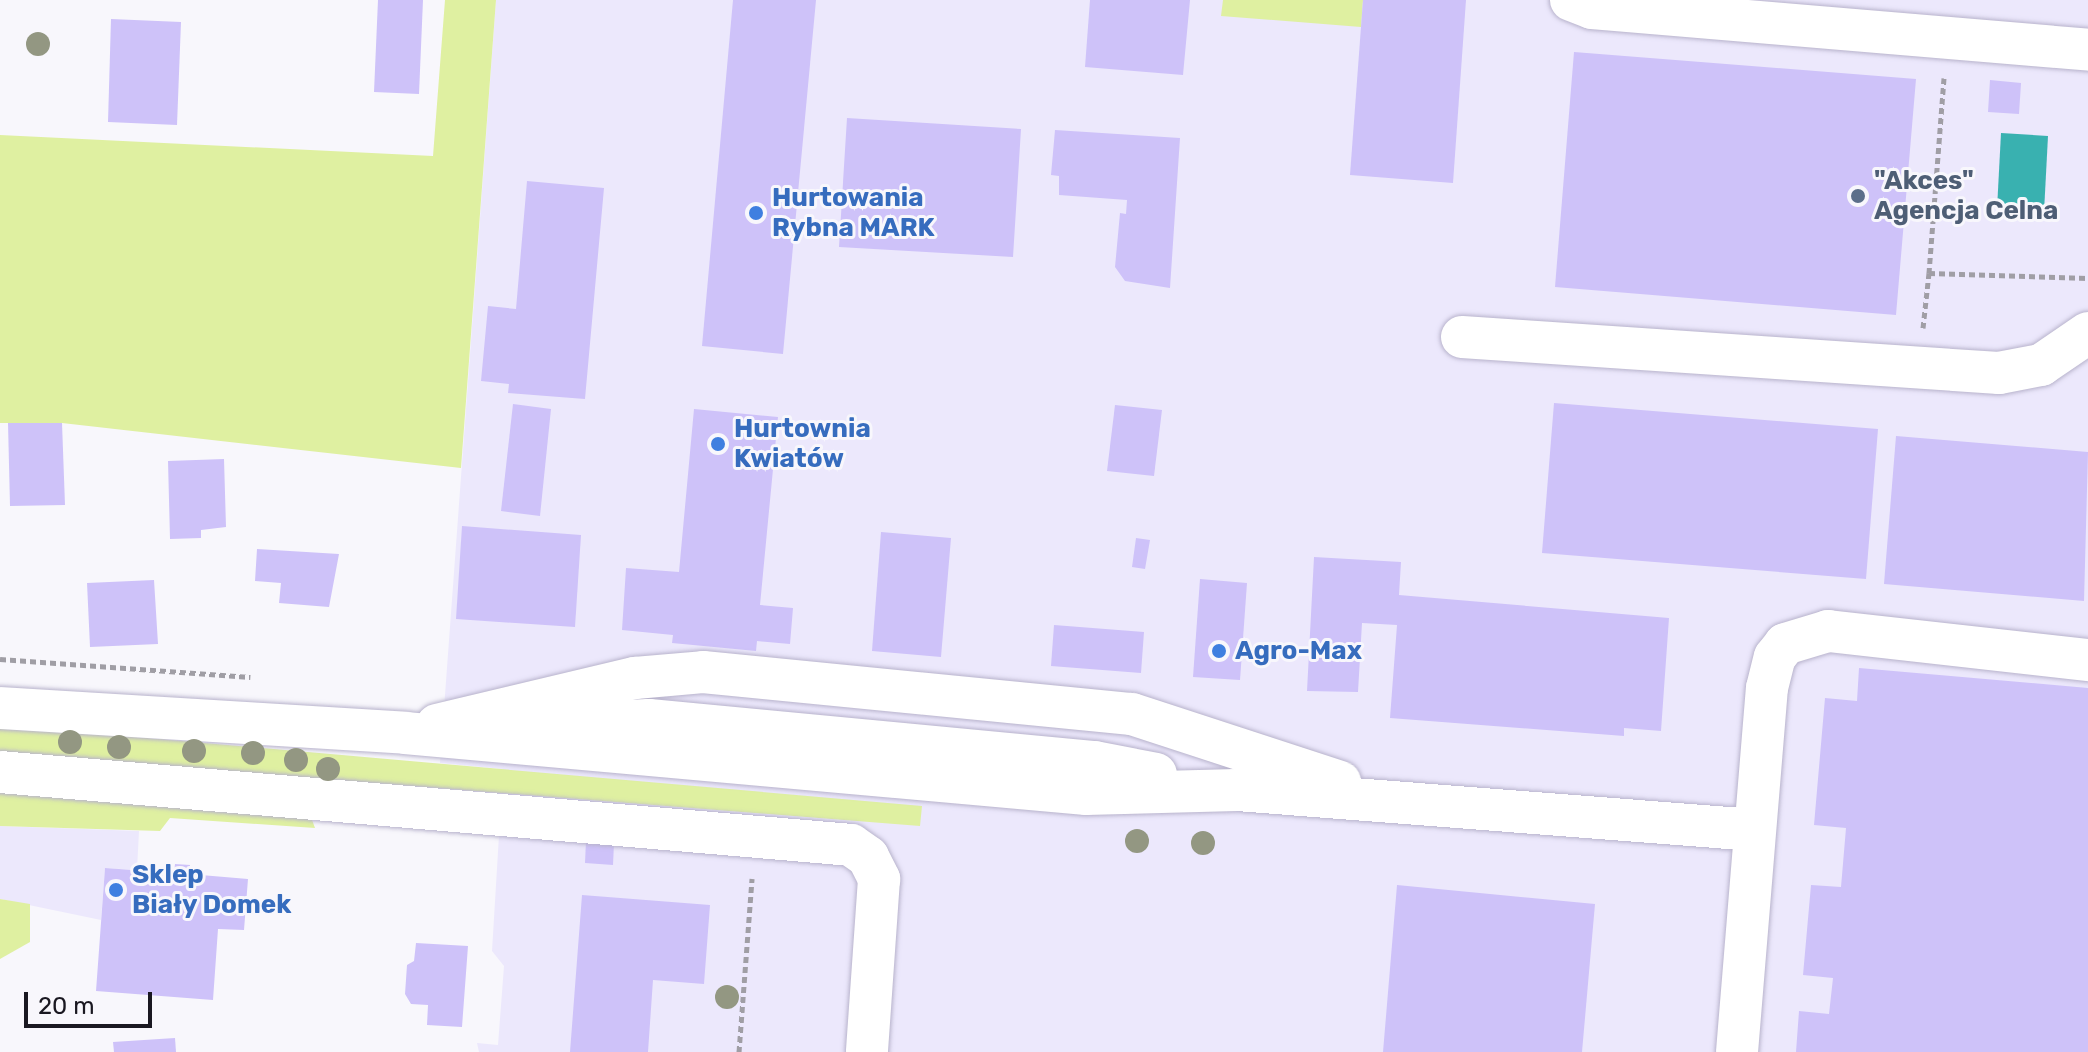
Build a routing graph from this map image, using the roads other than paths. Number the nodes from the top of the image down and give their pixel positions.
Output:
1 (1571, 0) edge
2 (2088, 50) edge
3 (2088, 333) edge
4 (1462, 337) dead end
5 (2088, 660) edge
6 (0, 708) edge
7 (405, 733) junction
8 (0, 772) edge
9 (1393, 799) junction
10 (1754, 830) junction
11 (867, 1052) edge
12 (1737, 1052) edge

1 - 2 lane
3 - 4 lane
5 - 10 lane
6 - 7 lane
7 - 9 lane
7 - 9 lane
8 - 11 lane
9 - 10 lane
10 - 12 lane

